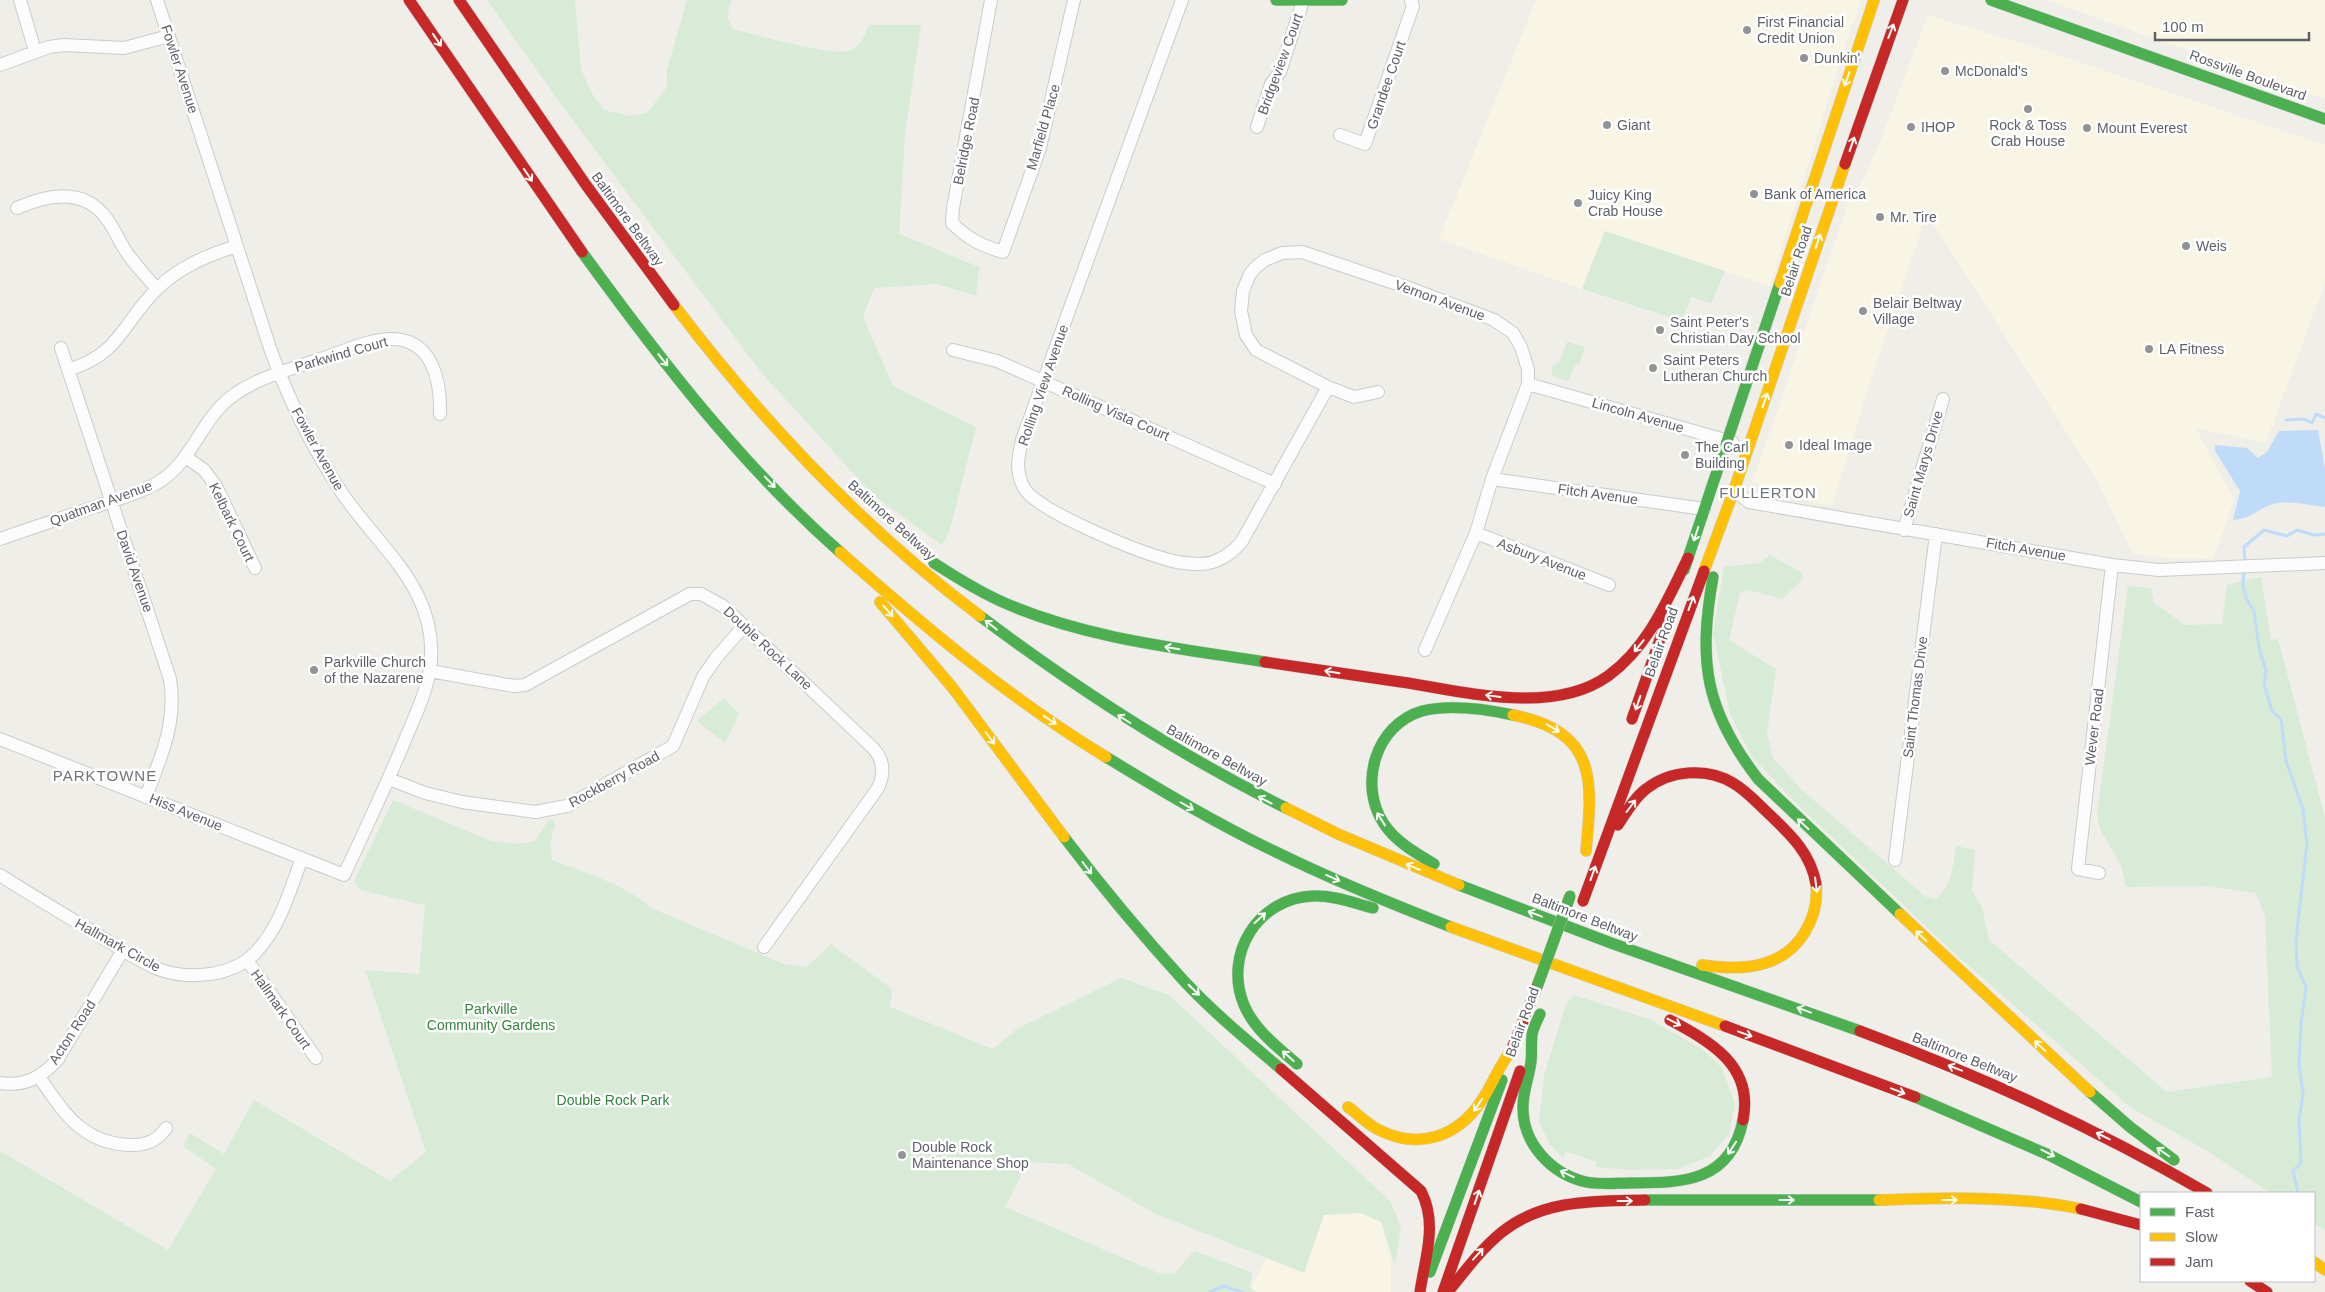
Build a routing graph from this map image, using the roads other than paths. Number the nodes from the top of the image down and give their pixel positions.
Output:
1 (20, 0) edge
2 (157, 0) edge
3 (409, 0) edge
4 (459, 0) edge
5 (991, 0) edge
6 (1074, 0) edge
7 (1182, 0) edge
8 (1276, 0) edge
9 (1342, 0) edge
10 (1411, 0) edge
11 (1874, 0) edge
12 (1903, 0) edge
13 (1991, 0) edge
14 (1303, 1) junction
15 (169, 36) junction
16 (35, 51) junction
17 (0, 65) edge
18 (2325, 119) edge
19 (1257, 127) dead end
20 (1340, 136) dead end
21 (17, 208) dead end
22 (237, 246) junction
23 (1003, 252) joint
24 (157, 289) junction
25 (61, 348) dead end
26 (953, 350) dead end
27 (722, 367) junction
28 (68, 370) junction
29 (279, 373) junction
30 (1045, 382) junction
31 (1528, 384) junction
32 (1328, 387) junction
33 (1378, 392) dead end
34 (1943, 398) dead end
35 (440, 414) dead end
36 (1727, 440) junction
37 (1749, 446) junction
38 (186, 457) junction
39 (1492, 479) junction
40 (1275, 484) junction
41 (1734, 490) junction
42 (112, 501) junction
43 (1704, 509) junction
44 (1904, 530) junction
45 (897, 532) dead end
46 (1476, 533) junction
47 (1936, 534) junction
48 (0, 539) edge
49 (834, 548) junction
50 (924, 555) dead end
51 (1688, 558) junction
52 (2325, 563) edge
53 (2112, 565) junction
54 (255, 568) dead end
55 (1609, 585) dead end
56 (744, 626) junction
57 (1425, 650) dead end
58 (430, 670) junction
59 (1628, 731) dead end
60 (0, 739) edge
61 (389, 779) junction
62 (146, 797) junction
63 (1602, 805) dead end
64 (1603, 846) junction
65 (302, 858) junction
66 (1895, 860) dead end
67 (2099, 873) dead end
68 (344, 875) joint
69 (0, 876) edge
70 (1475, 890) junction
71 (1572, 892) dead end
72 (1464, 932) junction
73 (1570, 936) dead end
74 (764, 946) dead end
75 (123, 950) junction
76 (1630, 950) junction
77 (1564, 953) dead end
78 (247, 960) junction
79 (1554, 979) dead end
80 (1600, 984) junction
81 (1544, 1004) dead end
82 (1532, 1035) junction
83 (1513, 1048) junction
84 (316, 1058) dead end
85 (1307, 1072) dead end
86 (39, 1078) junction
87 (0, 1083) edge
88 (1342, 1102) dead end
89 (166, 1128) dead end
90 (2205, 1192) edge
91 (2215, 1192) edge
92 (2140, 1201) edge
93 (2140, 1225) edge
94 (2252, 1282) edge
95 (1422, 1292) edge
96 (1443, 1292) edge
97 (1448, 1292) edge
98 (2267, 1292) edge

1 - 16 street
2 - 15 street, Fowler Avenue
3 -> 49 main road
4 - 27 main road, Baltimore Beltway
5 - 23 street, Belridge Road
6 - 23 street, Marfield Place
7 - 30 street, Rolling View Avenue
8 - 14 main road
9 - 14 main road
10 - 20 street, Grandee Court
11 -> 36 main road, Belair Road
37 -> 12 main road, Belair Road
13 - 18 main road, Rossville Boulevard
14 - 19 street, Bridgeview Court
15 - 16 street
15 - 22 street, Fowler Avenue
16 - 17 street
21 - 24 street
22 - 24 street
22 - 29 street, Fowler Avenue
24 - 28 street
25 - 28 street, David Avenue
26 - 30 street, Rolling Vista Court
27 - 45 main road
70 -> 27 main road, Baltimore Beltway
28 - 42 street, David Avenue
29 - 35 street, Parkwind Court
29 - 38 street, Quatman Avenue
29 - 58 street, Fowler Avenue
30 - 40 street, Rolling Vista Court
30 - 40 street, Rolling View Avenue
31 - 32 street, Vernon Avenue
31 - 36 street, Lincoln Avenue
31 - 39 street, Vernon Avenue
32 - 33 street, Vernon Avenue
32 - 40 street, Rolling View Avenue
34 - 44 street, Saint Marys Drive
36 - 37 street, Lincoln Avenue
36 - 43 main road, Belair Road
37 - 41 main road, Belair Road
38 - 42 street, Quatman Avenue
38 - 54 street, Kelbark Court
39 - 43 street, Fitch Avenue
39 - 46 street, Vernon Avenue
41 - 44 street, Fitch Avenue
64 -> 41 main road, Belair Road
91 -> 41 main road
42 - 48 street, Quatman Avenue
42 - 62 street, David Avenue
43 -> 51 main road, Belair Road
44 - 47 street, Fitch Avenue
46 - 55 street, Asbury Avenue
46 - 57 street, Vernon Avenue
47 - 53 street, Fitch Avenue
47 - 66 street, Saint Thomas Drive
49 -> 72 main road
49 -> 95 main road
51 -> 50 main road
51 -> 59 main road, Belair Road
52 - 53 street, Fitch Avenue
53 - 67 street, Wever Road
56 - 58 street, Double Rock Lane
56 - 61 street, Rockberry Road
56 - 74 street, Double Rock Lane
58 - 61 street, Fowler Avenue
60 - 62 street, Hiss Avenue
61 - 68 street, Fowler Avenue
62 - 65 street, Hiss Avenue
70 -> 63 main road
73 -> 64 main road, Belair Road
64 -> 76 main road
65 - 68 street, Hiss Avenue
65 - 78 street, Hallmark Circle
69 - 75 street, Hallmark Circle
76 -> 70 main road, Baltimore Beltway
71 - 83 main road, Belair Road, bridge
72 - 80 main road
85 -> 72 main road
75 - 78 street, Hallmark Circle
75 - 86 street, Acton Road
90 -> 76 main road, Baltimore Beltway
77 - 79 main road, Belair Road
78 - 84 street, Hallmark Court
80 -> 82 main road
80 -> 92 main road
81 - 82 main road, Belair Road
96 -> 82 main road, Belair Road
83 -> 88 main road
83 - 95 main road, Belair Road
86 - 87 street, Acton Road
86 - 89 street
97 -> 93 main road
94 - 98 main road

